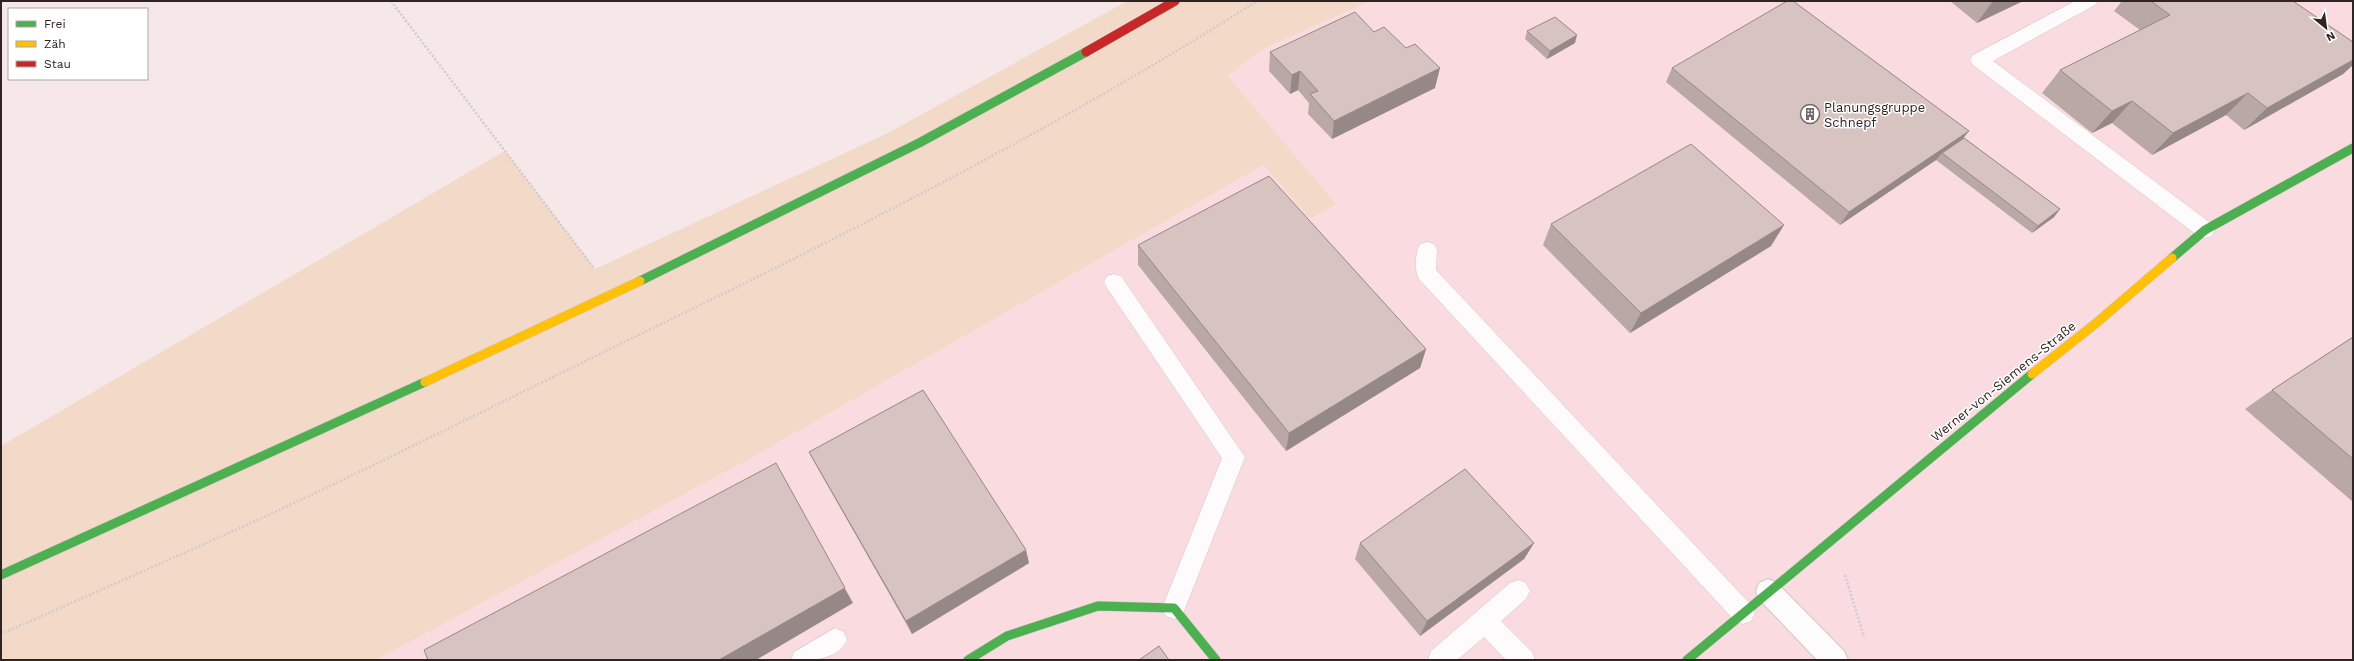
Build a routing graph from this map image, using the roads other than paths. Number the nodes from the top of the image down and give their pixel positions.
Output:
1 (1175, 1) edge
2 (2089, 1) edge
3 (2353, 148) edge
4 (2205, 230) junction
5 (1427, 250) dead end
6 (1114, 282) dead end
7 (1, 575) edge
8 (1518, 591) dead end
9 (1768, 592) junction
10 (1174, 608) junction
11 (1743, 613) junction
12 (1484, 620) junction
13 (835, 640) dead end
14 (1440, 659) dead end
15 (804, 660) edge
16 (968, 660) edge
17 (1216, 660) edge
18 (1523, 660) edge
19 (1688, 660) edge
20 (1835, 660) edge

1 - 7 street
2 - 4 lane
3 - 4 street, Werner-von-Siemens-Straße
4 - 9 street, Werner-von-Siemens-Straße
5 - 11 lane
6 - 10 lane
8 - 12 lane
9 - 11 street, Werner-von-Siemens-Straße
9 - 20 street
10 - 16 street
10 - 17 street
11 - 19 street, Werner-von-Siemens-Straße
12 - 14 lane
12 - 18 lane
13 - 15 lane

